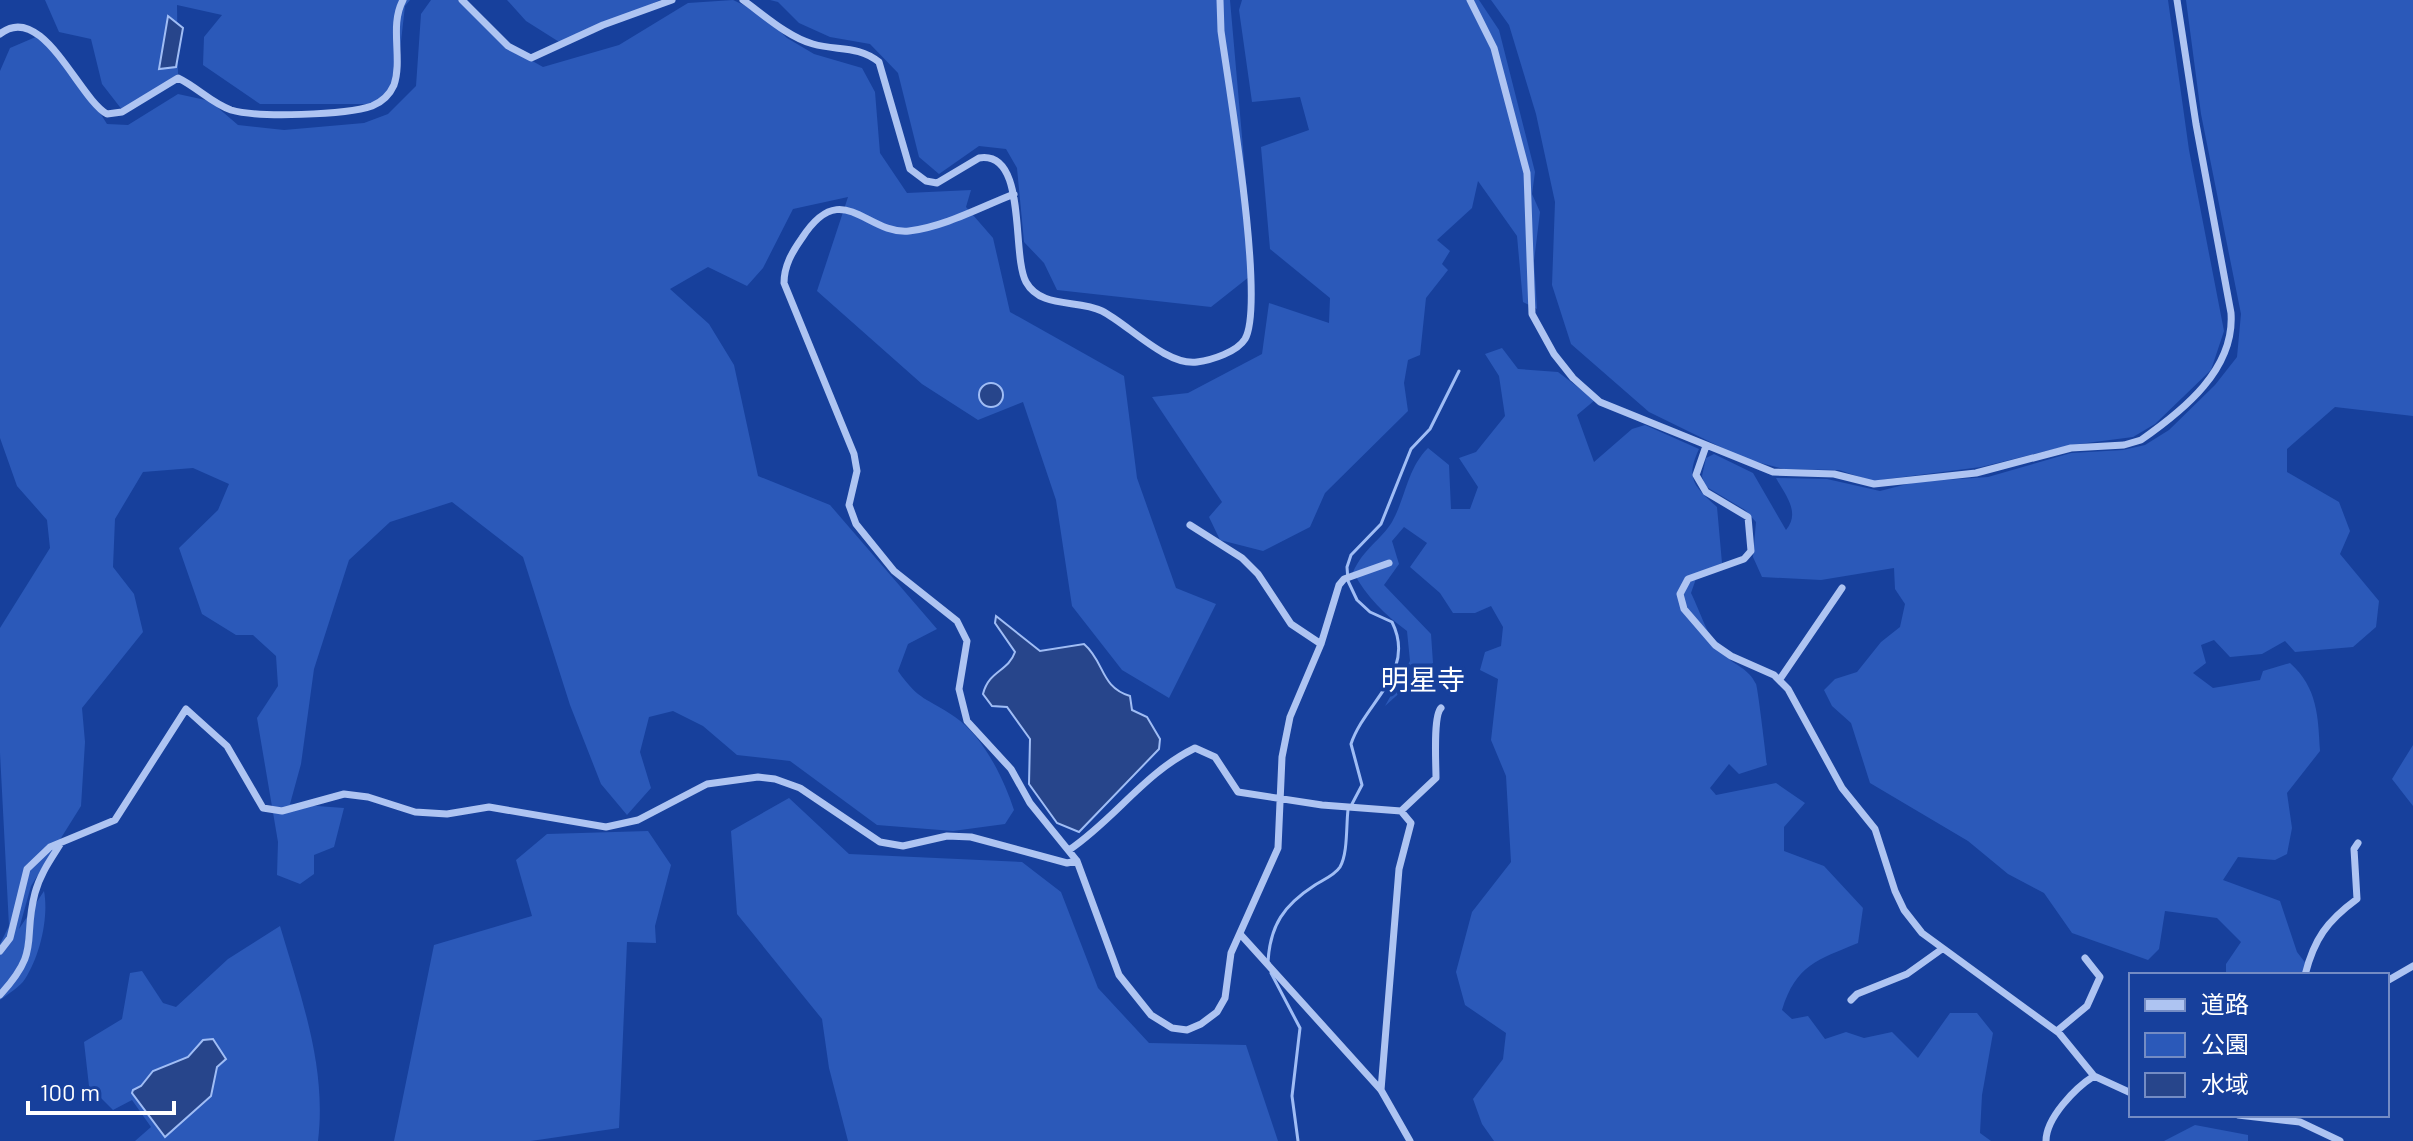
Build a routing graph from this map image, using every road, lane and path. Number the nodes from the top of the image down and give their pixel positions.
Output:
1 (403, 0) edge
2 (462, 0) edge
3 (672, 0) edge
4 (743, 0) edge
5 (1220, 0) edge
6 (1470, 0) edge
7 (2177, 0) edge
8 (0, 34) edge
9 (1014, 194) junction
10 (1706, 446) junction
11 (1190, 525) dead end
12 (1389, 563) dead end
13 (1842, 588) dead end
14 (1321, 644) junction
15 (1780, 679) junction
16 (1441, 708) dead end
17 (1281, 797) junction
18 (1401, 811) junction
19 (61, 843) junction
20 (2358, 843) dead end
21 (1069, 850) junction
22 (1077, 861) junction
23 (1241, 935) junction
24 (1942, 949) junction
25 (0, 951) edge
26 (2085, 958) dead end
27 (2413, 966) edge
28 (2306, 973) edge
29 (2389, 980) edge
30 (0, 995) edge
31 (1851, 1000) dead end
32 (2057, 1031) junction
33 (2094, 1076) junction
34 (1381, 1090) junction
35 (2129, 1092) edge
36 (2256, 1117) edge
37 (1410, 1141) edge
38 (2046, 1141) edge
39 (2340, 1141) edge

1 - 8 street
2 - 3 street
4 - 9 street
5 - 9 street
6 - 10 street
7 - 10 street
9 - 21 street
10 - 15 street
11 - 14 street
12 - 14 street
13 - 15 street
14 - 17 street
15 - 24 street
16 - 18 street
17 - 18 street
17 - 21 street
17 - 23 street
18 - 34 street
19 - 22 street
19 - 25 street
19 - 30 street
20 - 28 street
21 - 22 street
22 - 23 street
23 - 34 street
24 - 31 street
24 - 32 street
26 - 32 street
27 - 29 street
32 - 33 street
33 - 35 street
33 - 38 street
34 - 37 street
36 - 39 street

